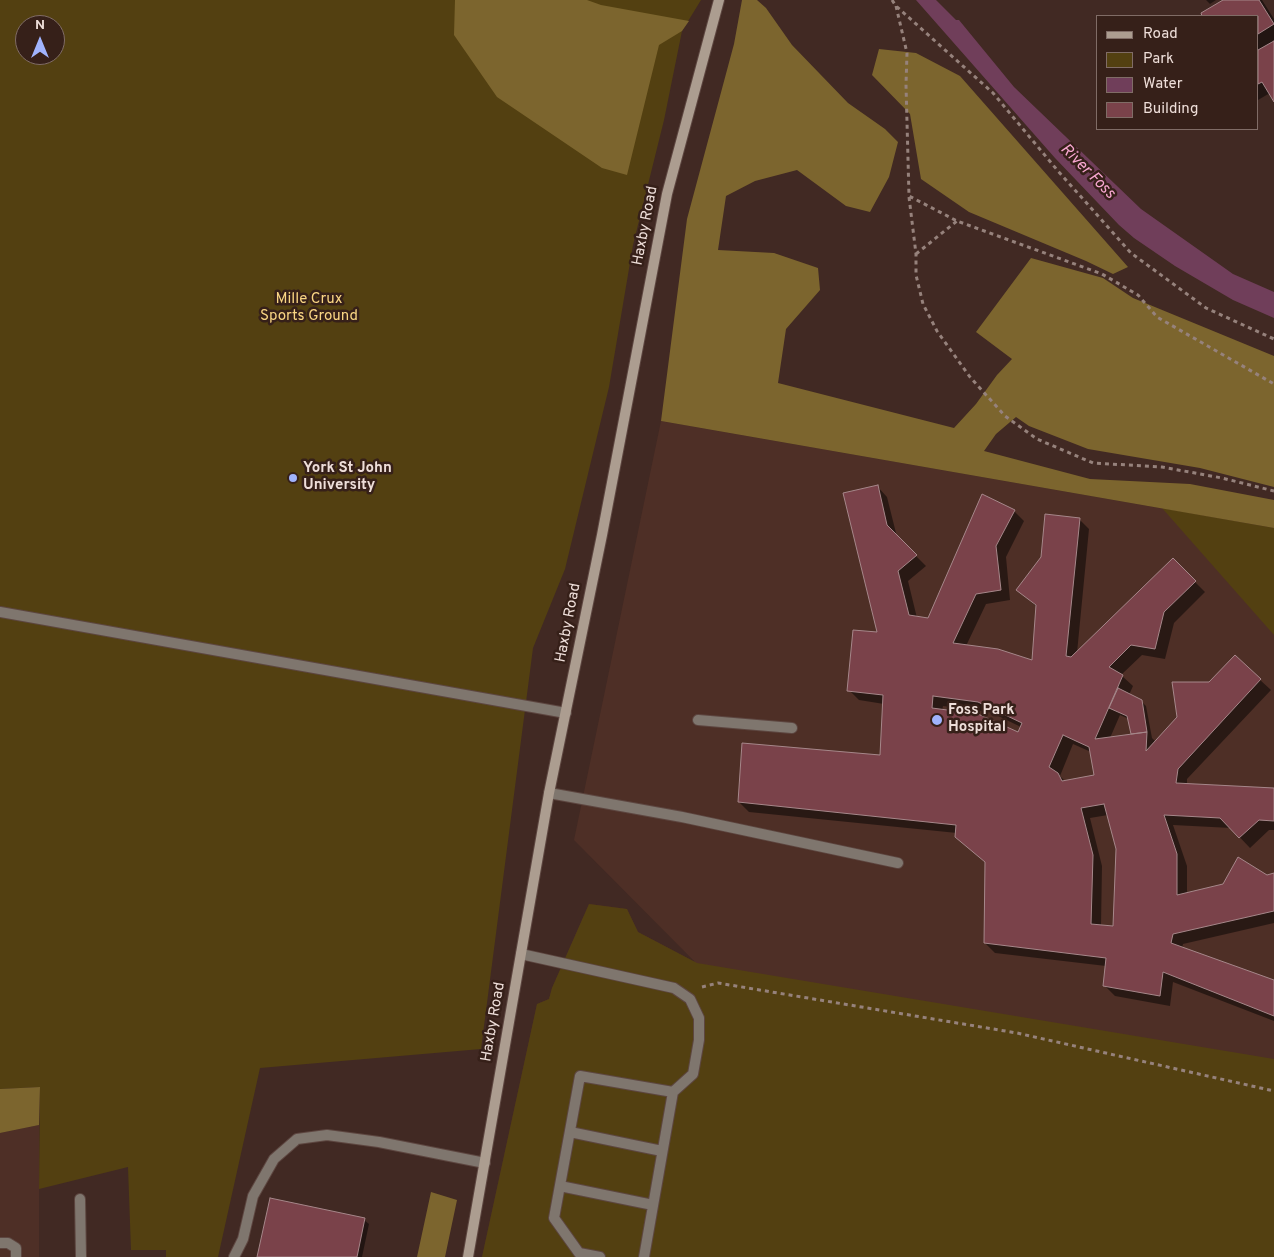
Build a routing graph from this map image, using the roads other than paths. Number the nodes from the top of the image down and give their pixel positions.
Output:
1 (719, 0) edge
2 (0, 612) edge
3 (566, 713) junction
4 (698, 720) dead end
5 (792, 728) dead end
6 (550, 793) junction
7 (898, 863) dead end
8 (520, 954) junction
9 (673, 1092) junction
10 (570, 1132) junction
11 (662, 1151) junction
12 (485, 1163) junction
13 (560, 1186) junction
14 (80, 1199) dead end
15 (653, 1205) junction
16 (0, 1243) edge
17 (579, 1255) edge
18 (16, 1257) edge
19 (81, 1257) edge
20 (234, 1257) edge
21 (468, 1257) edge
22 (600, 1257) edge
23 (644, 1257) edge

1 - 3 street, Haxby Road
2 - 3 lane
3 - 6 street, Haxby Road
4 - 5 lane
6 - 7 lane
6 - 8 street, Haxby Road
8 - 9 lane
8 - 12 street, Haxby Road
9 - 10 lane
9 - 11 lane
10 - 11 lane
10 - 13 lane
11 - 15 lane
12 - 20 lane
12 - 21 street, Haxby Road
13 - 15 lane
13 - 17 lane
14 - 19 lane
15 - 23 lane
16 - 18 lane
17 - 22 lane

